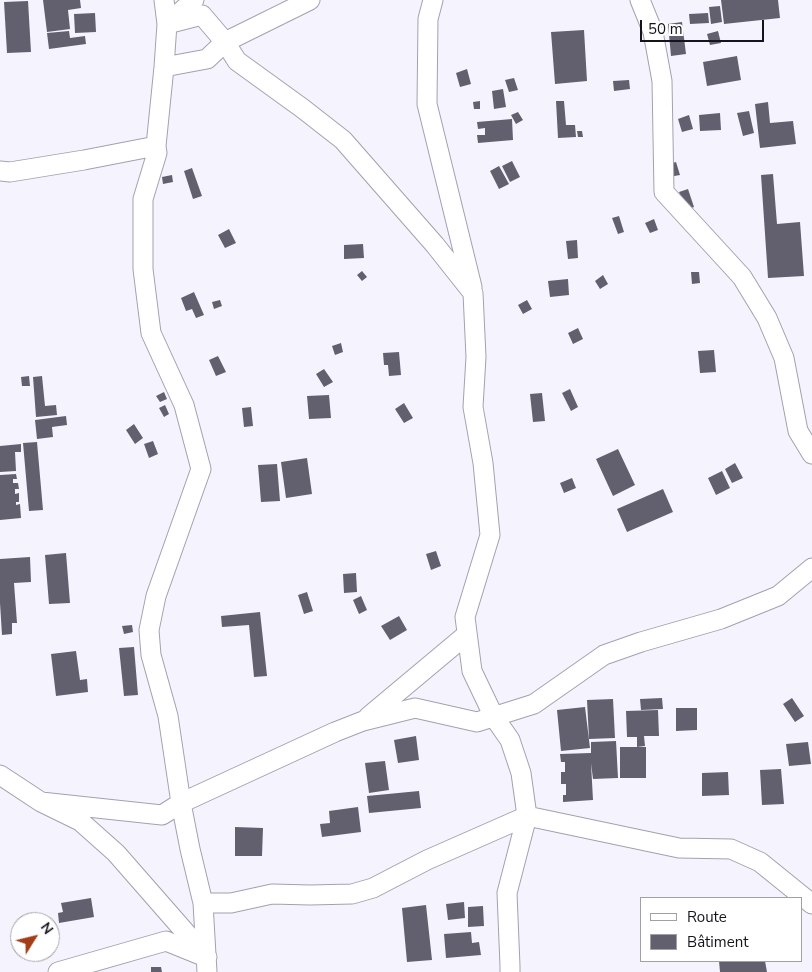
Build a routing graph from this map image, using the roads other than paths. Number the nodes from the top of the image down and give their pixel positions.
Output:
1 (164, 0) edge
2 (194, 0) edge
3 (310, 0) edge
4 (433, 0) edge
5 (640, 0) edge
6 (167, 24) junction
7 (225, 42) junction
8 (164, 67) junction
9 (156, 146) junction
10 (0, 171) edge
11 (473, 294) junction
12 (812, 454) edge
13 (812, 568) edge
14 (466, 635) junction
15 (494, 717) junction
16 (363, 721) junction
17 (0, 775) edge
18 (41, 802) junction
19 (181, 803) junction
20 (527, 816) junction
21 (204, 903) junction
22 (812, 904) edge
23 (207, 964) edge
24 (58, 972) edge
25 (510, 972) edge

1 - 6 street
2 - 6 street
3 - 7 street
4 - 11 street
5 - 12 street
6 - 7 street
6 - 8 street
7 - 8 street
7 - 11 street
8 - 9 street
9 - 10 street
9 - 19 street
11 - 14 street
13 - 15 street
14 - 15 street
14 - 16 street
15 - 16 street
15 - 20 street
16 - 19 street
17 - 18 street
18 - 19 street
18 - 23 street
19 - 21 street
20 - 21 street
20 - 22 street
20 - 25 street
21 - 23 street
23 - 24 street

